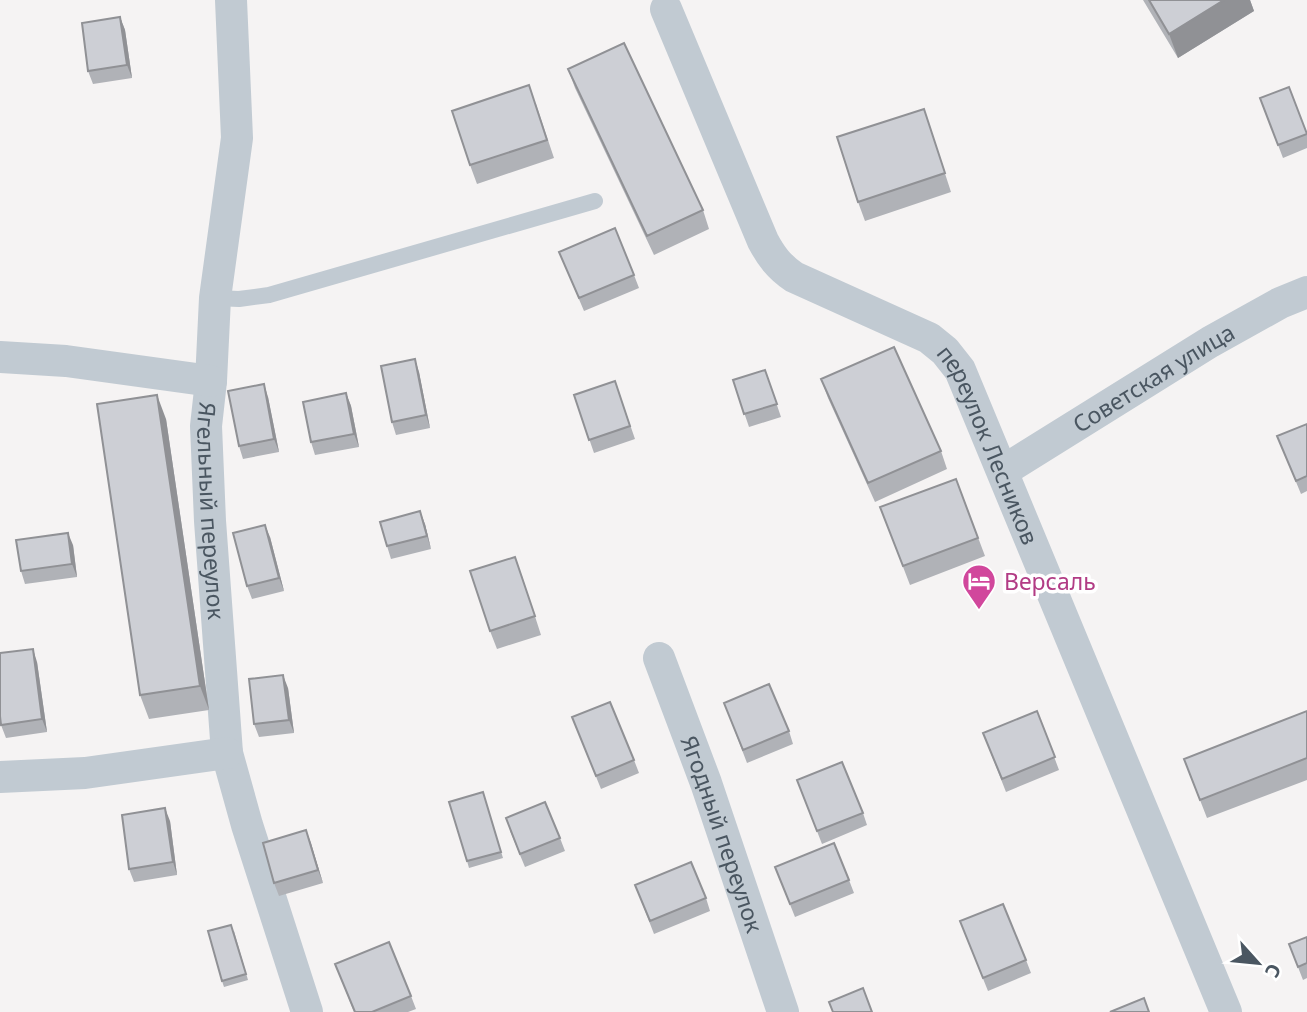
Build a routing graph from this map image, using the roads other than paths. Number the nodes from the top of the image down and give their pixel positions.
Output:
1 (231, 0) edge
2 (666, 9) dead end
3 (595, 201) dead end
4 (1307, 292) edge
5 (215, 298) junction
6 (0, 357) edge
7 (211, 381) junction
8 (1003, 471) junction
9 (659, 659) dead end
10 (227, 753) junction
11 (0, 778) edge
12 (307, 1012) edge
13 (783, 1012) edge
14 (1226, 1012) edge

1 - 5 street, Ягельный переулок
2 - 8 street, переулок Лесников
3 - 5 lane
4 - 8 street, Советская улица
5 - 7 street, Ягельный переулок
6 - 7 street
7 - 10 street, Ягельный переулок
8 - 14 street, переулок Лесников
9 - 13 street, Ягодный переулок
10 - 11 street
10 - 12 street, Ягельный переулок

